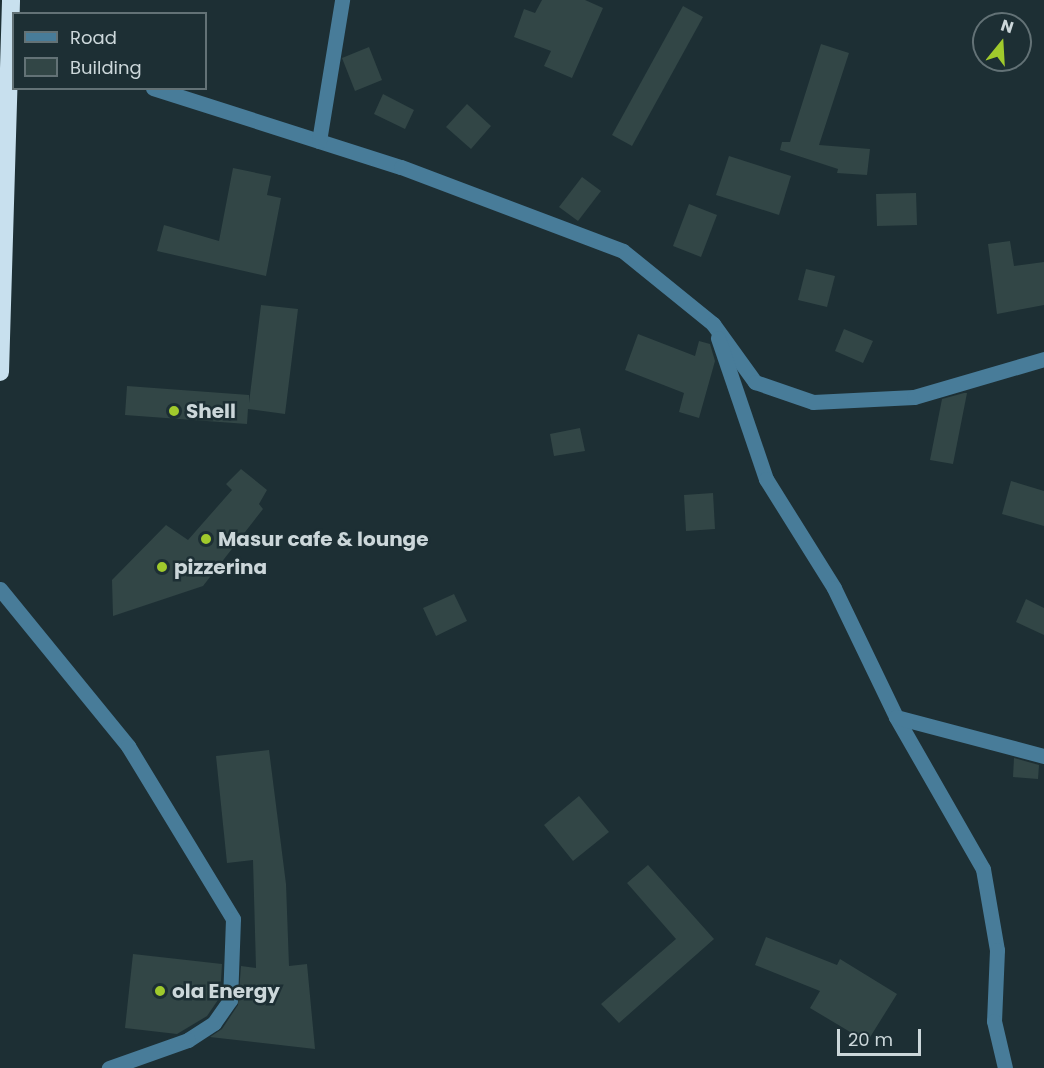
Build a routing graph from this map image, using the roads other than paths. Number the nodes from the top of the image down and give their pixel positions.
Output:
1 (11, 0) edge
2 (342, 0) edge
3 (11, 74) edge
4 (159, 90) edge
5 (3, 129) edge
6 (319, 141) junction
7 (713, 324) junction
8 (1044, 359) edge
9 (0, 372) edge
10 (0, 589) edge
11 (896, 717) junction
12 (1044, 756) edge
13 (109, 1068) edge
14 (1005, 1068) edge

1 - 3 highway
2 - 6 street
3 - 5 highway
4 - 6 street
5 - 9 highway
6 - 7 street
7 - 8 street
7 - 11 street
10 - 13 street
11 - 12 street
11 - 14 street

